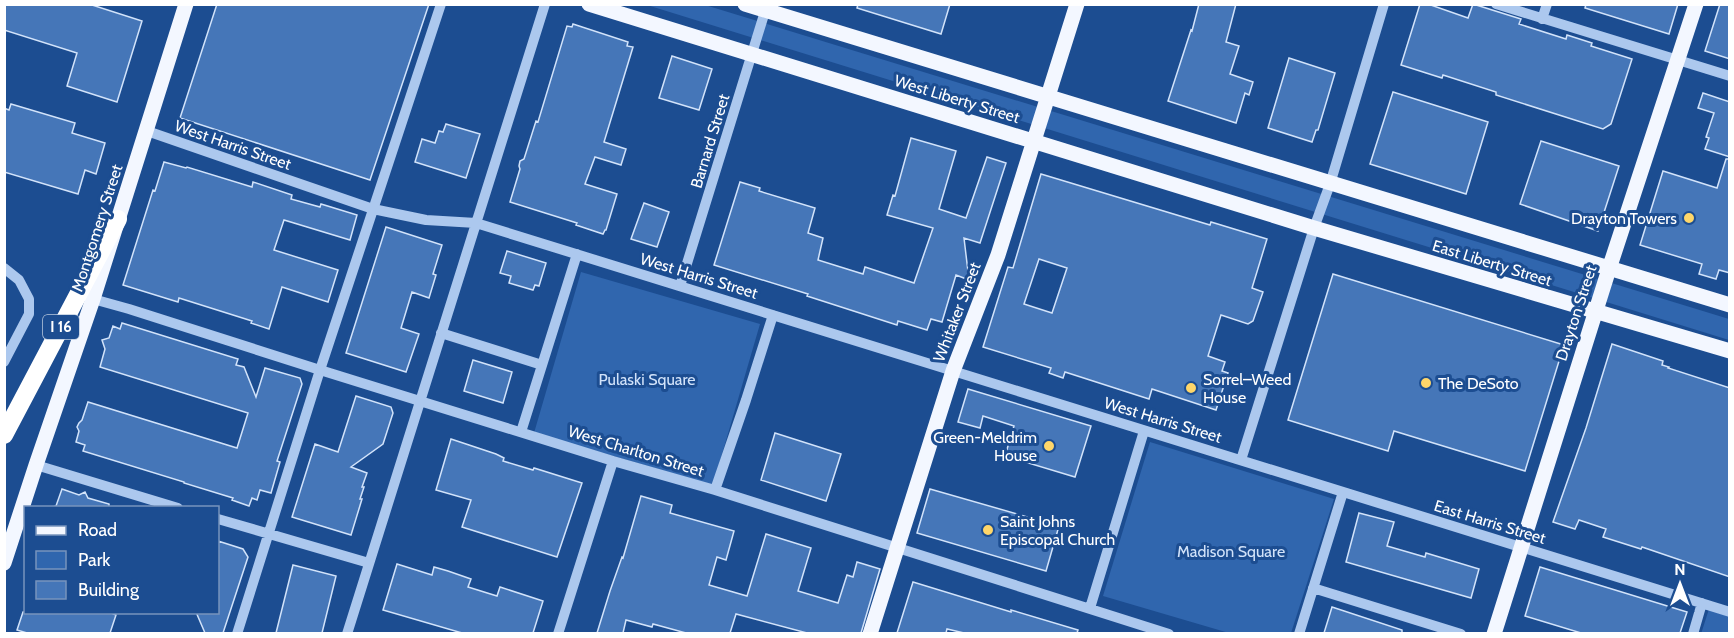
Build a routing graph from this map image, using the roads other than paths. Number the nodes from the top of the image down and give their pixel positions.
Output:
1 (186, 4) edge
2 (441, 4) edge
3 (545, 4) edge
4 (589, 4) edge
5 (745, 4) edge
6 (1077, 4) edge
7 (1384, 4) edge
8 (1496, 4) edge
9 (1547, 4) edge
10 (1696, 4) edge
11 (766, 8) edge
12 (1542, 19) junction
13 (752, 56) junction
14 (1678, 59) junction
15 (1730, 76) edge
16 (1048, 98) junction
17 (147, 131) junction
18 (1034, 141) junction
19 (1330, 184) junction
20 (373, 209) junction
21 (118, 219) junction
22 (476, 223) junction
23 (1314, 228) junction
24 (577, 254) junction
25 (4, 268) edge
26 (1609, 269) junction
27 (680, 286) junction
28 (93, 299) junction
29 (1730, 305) edge
30 (1595, 313) junction
31 (773, 315) junction
32 (441, 333) junction
33 (1730, 351) edge
34 (4, 362) edge
35 (542, 365) junction
36 (320, 370) junction
37 (953, 371) junction
38 (420, 401) junction
39 (1144, 431) junction
40 (521, 432) junction
41 (4, 435) edge
42 (1241, 460) junction
43 (613, 461) junction
44 (36, 465) junction
45 (715, 490) junction
46 (1343, 492) junction
47 (175, 506) edge
48 (219, 519) edge
49 (268, 534) junction
50 (1521, 547) junction
51 (897, 549) junction
52 (369, 563) junction
53 (4, 564) edge
54 (1313, 588) junction
55 (1702, 603) junction
56 (1090, 608) junction
57 (1730, 612) edge
58 (237, 633) edge
59 (347, 633) edge
60 (558, 633) edge
61 (870, 633) edge
62 (1169, 633) edge
63 (1299, 633) edge
64 (1461, 633) edge
65 (1494, 633) edge
66 (1693, 633) edge

1 - 17 main road, Montgomery Street
2 - 20 street
3 - 22 street
4 - 13 main road, West Liberty Street
5 - 11 main road, West Liberty Street
6 - 16 main road, Whitaker Street
7 - 19 street
8 - 12 street
9 - 12 street
10 - 14 main road, Drayton Street
11 - 13 street, Barnard Street
11 - 16 main road, West Liberty Street
12 - 14 street
13 - 18 main road, West Liberty Street
13 - 27 street, Barnard Street
14 - 15 street
14 - 26 main road, Drayton Street
16 - 18 main road, Whitaker Street
16 - 19 main road, West Liberty Street
17 - 20 street, West Harris Street
17 - 21 main road, Montgomery Street
18 - 23 main road, West Liberty Street
18 - 37 main road, Whitaker Street
19 - 23 street
19 - 26 main road, East Liberty Street
20 - 22 street, West Harris Street
20 - 36 street
21 - 28 main road, Montgomery Street
21 - 41 highway, I 16
22 - 24 street, West Harris Street
22 - 32 street
23 - 30 main road, East Liberty Street
23 - 42 street
24 - 27 street, West Harris Street
24 - 35 street
25 - 34 street
26 - 29 main road, East Liberty Street
26 - 30 main road, Drayton Street
27 - 31 street, West Harris Street
28 - 36 street, West Charlton Street
28 - 44 main road, Montgomery Street
30 - 33 main road, East Liberty Street
30 - 50 main road, Drayton Street
31 - 37 street, West Harris Street
31 - 45 street
32 - 35 street
32 - 38 street
35 - 40 street
36 - 38 street, West Charlton Street
36 - 49 street
37 - 39 street, West Harris Street
37 - 51 main road, Whitaker Street
38 - 40 street, West Charlton Street
38 - 52 street
39 - 42 street, West Harris Street
39 - 56 street
40 - 43 street, West Charlton Street
42 - 46 street, East Harris Street
43 - 45 street, West Charlton Street
43 - 60 street
44 - 47 street
44 - 53 main road, Montgomery Street
45 - 51 street, West Charlton Street
46 - 50 street, East Harris Street
46 - 54 street
48 - 49 street
49 - 52 street
49 - 58 street
50 - 55 street, East Harris Street
50 - 65 main road, Drayton Street
51 - 56 street, West Charlton Street
51 - 61 main road, Whitaker Street
52 - 59 street
54 - 63 street
54 - 64 street
55 - 57 street, East Harris Street
55 - 66 street
56 - 62 street, West Charlton Street

